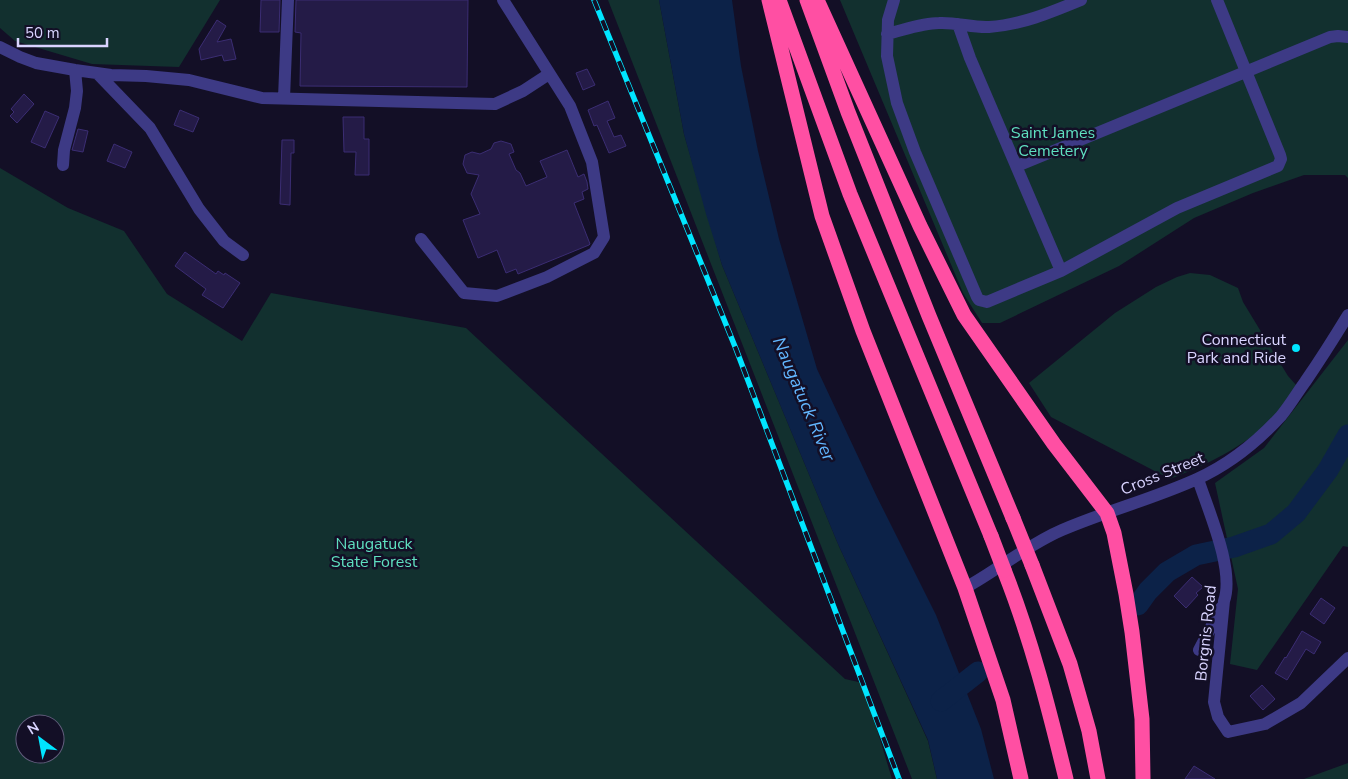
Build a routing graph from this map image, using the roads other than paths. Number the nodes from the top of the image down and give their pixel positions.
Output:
1 (288, 0) edge
2 (503, 0) edge
3 (769, 0) edge
4 (779, 0) edge
5 (807, 0) edge
6 (817, 0) edge
7 (894, 0) edge
8 (1081, 0) edge
9 (1217, 0) edge
10 (958, 24) junction
11 (887, 34) junction
12 (1348, 37) edge
13 (0, 47) edge
14 (75, 70) junction
15 (1246, 71) junction
16 (97, 73) junction
17 (549, 74) junction
18 (284, 98) junction
19 (63, 165) dead end
20 (1017, 166) junction
21 (421, 239) dead end
22 (243, 255) dead end
23 (1061, 271) junction
24 (1348, 315) edge
25 (1198, 479) junction
26 (1107, 513) junction
27 (965, 588) junction
28 (1224, 601) junction
29 (1199, 650) dead end
30 (1348, 658) edge
31 (1021, 779) edge
32 (1066, 779) edge
33 (1098, 779) edge
34 (1143, 779) edge

1 - 18 street
2 - 17 street
3 - 27 highway
4 - 32 highway, bridge
5 - 33 highway, bridge
6 - 26 highway
7 - 11 street
8 - 10 street
9 - 15 street
10 - 11 street
10 - 20 street
11 - 23 street
12 - 15 street
13 - 14 street
14 - 16 street
14 - 19 street
15 - 20 street
15 - 23 street
16 - 18 street
16 - 22 street
17 - 18 street
17 - 21 street
20 - 23 street
24 - 25 street, Cross Street
25 - 26 street, Cross Street
25 - 28 street, Borgnis Road
26 - 27 street, Cross Street
26 - 34 highway
27 - 31 highway
28 - 29 street
28 - 30 street, Borgnis Road

